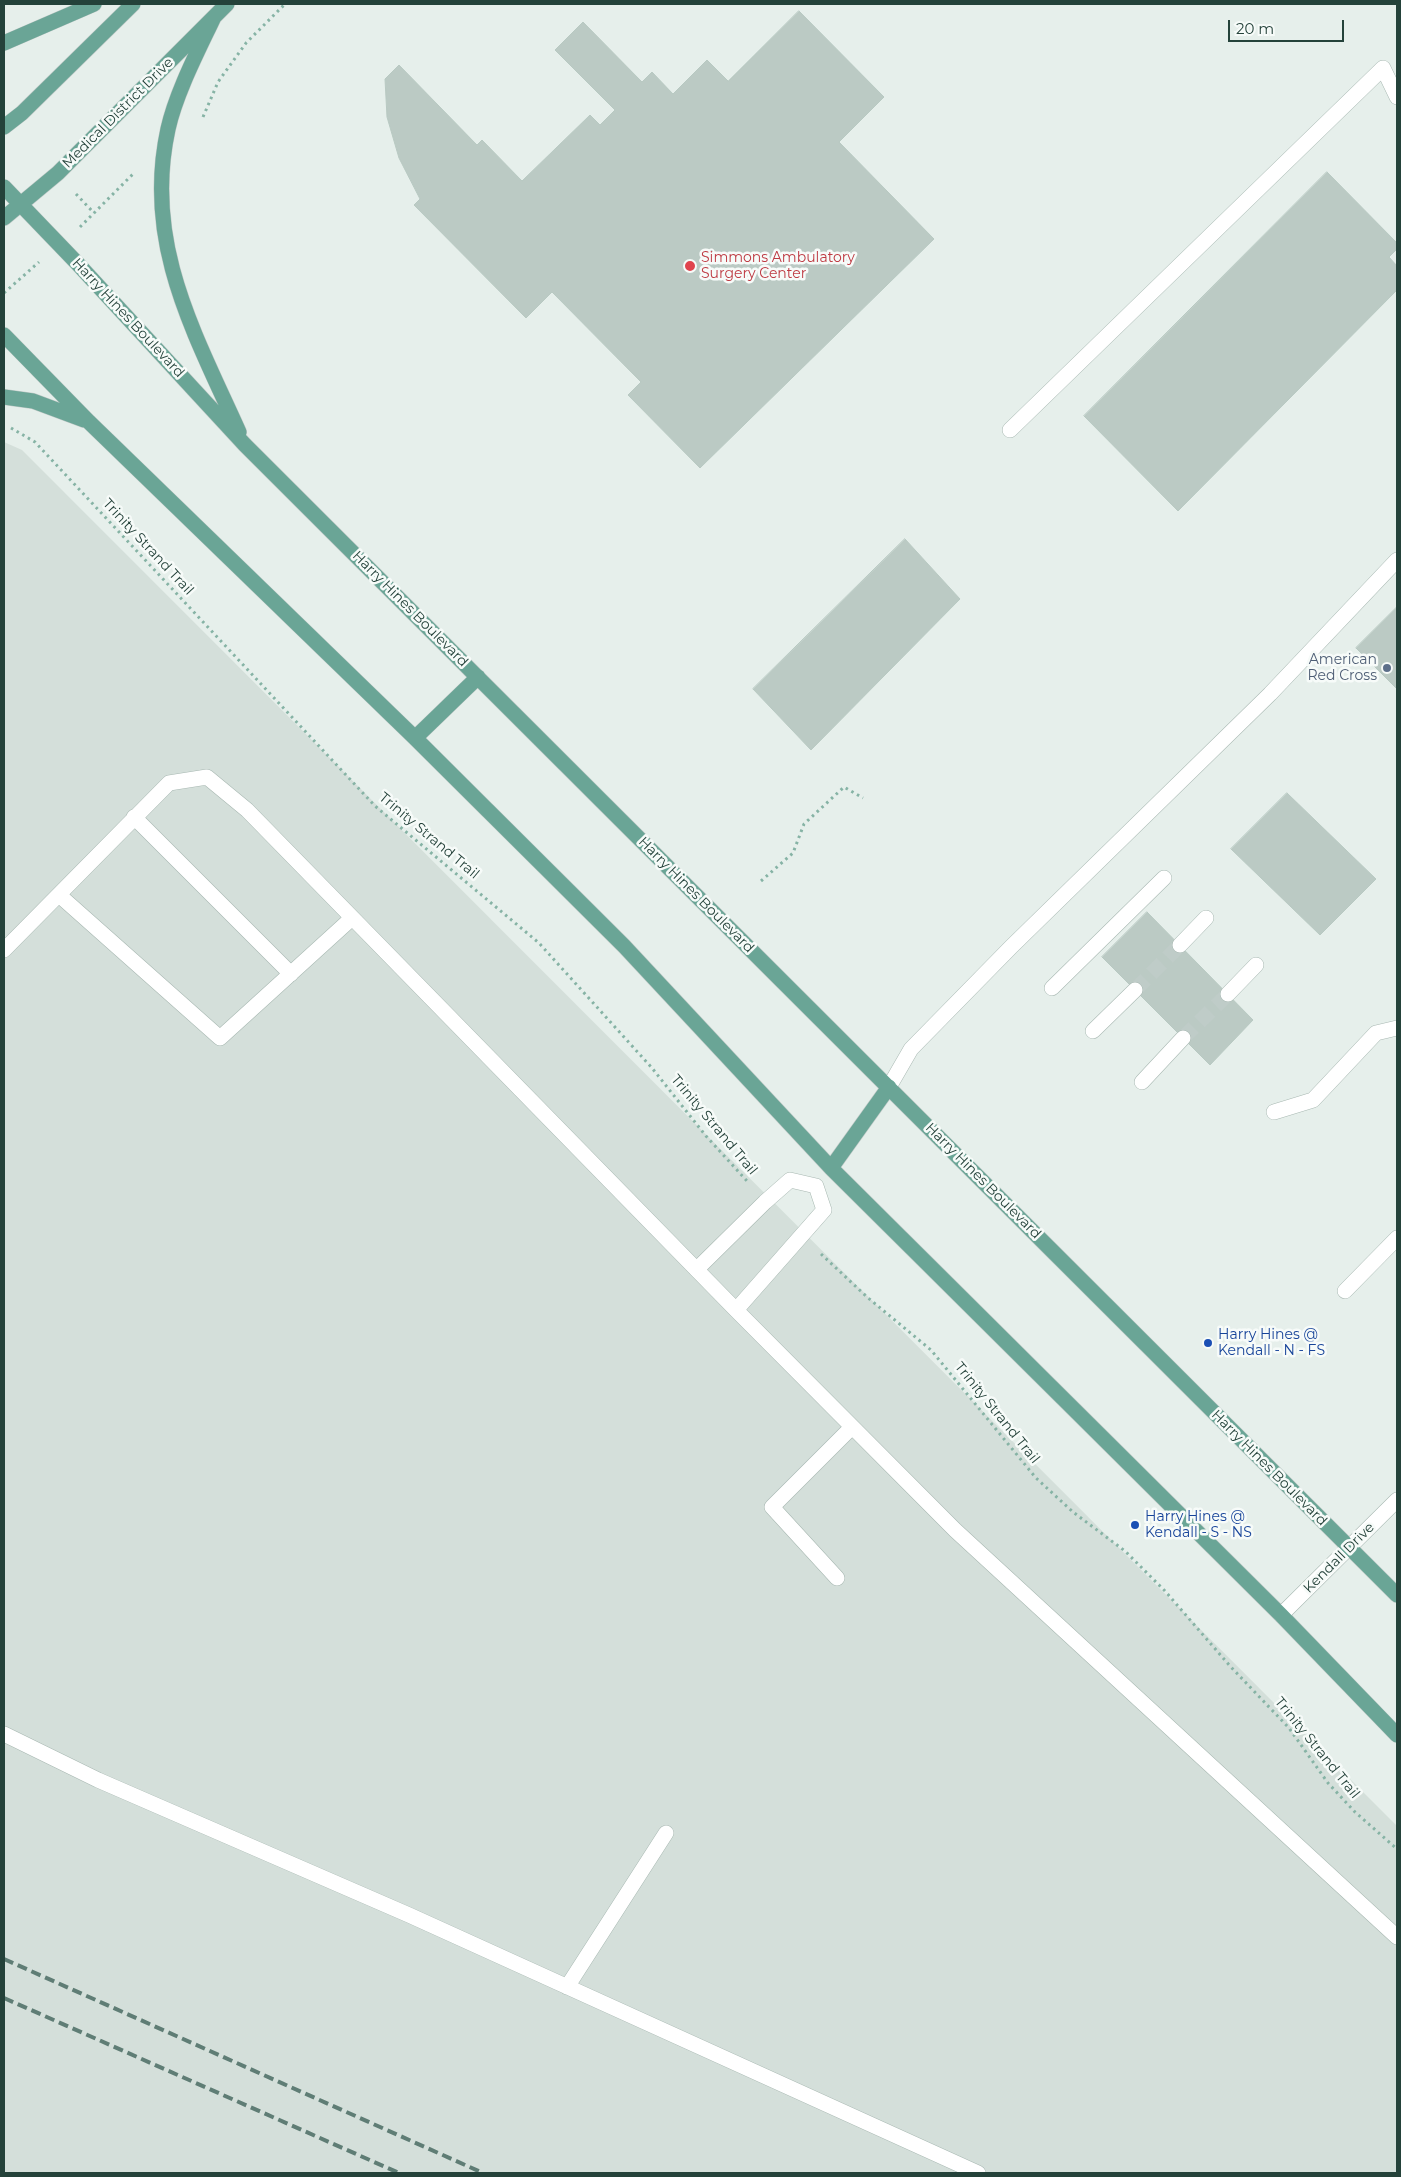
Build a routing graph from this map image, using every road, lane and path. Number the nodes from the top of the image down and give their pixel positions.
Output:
1 (94, 4) edge
2 (132, 4) edge
3 (227, 4) edge
4 (285, 4) edge
5 (214, 17) junction
6 (4, 43) edge
7 (1397, 97) edge
8 (200, 124) dead end
9 (4, 127) edge
10 (136, 171) dead end
11 (4, 187) edge
12 (74, 191) dead end
13 (21, 204) junction
14 (94, 213) junction
15 (4, 218) edge
16 (80, 226) dead end
17 (4, 335) edge
18 (4, 397) edge
19 (89, 422) junction
20 (4, 424) edge
21 (1010, 430) dead end
22 (245, 444) junction
23 (1397, 560) edge
24 (478, 677) junction
25 (416, 738) junction
26 (863, 798) dead end
27 (134, 817) junction
28 (1164, 878) dead end
29 (761, 881) dead end
30 (59, 895) junction
31 (352, 918) junction
32 (1206, 918) dead end
33 (1180, 945) tunnel mouth
34 (4, 950) edge
35 (1256, 965) dead end
36 (291, 974) junction
37 (1052, 988) dead end
38 (1135, 990) tunnel mouth
39 (1228, 994) tunnel mouth
40 (1397, 1028) edge
41 (1094, 1031) dead end
42 (1183, 1038) tunnel mouth
43 (1142, 1082) dead end
44 (889, 1087) junction
45 (1274, 1112) dead end
46 (831, 1168) junction
47 (816, 1186) junction
48 (765, 1202) junction
49 (802, 1236) junction
50 (1397, 1238) edge
51 (697, 1269) junction
52 (1345, 1291) dead end
53 (736, 1310) junction
54 (852, 1427) junction
55 (1397, 1500) edge
56 (1350, 1548) junction
57 (837, 1578) dead end
58 (1397, 1595) edge
59 (1281, 1615) junction
60 (4, 1734) edge
61 (1397, 1735) edge
62 (666, 1833) dead end
63 (1397, 1849) edge
64 (1397, 1937) edge
65 (567, 1987) junction
66 (978, 2173) edge

1 - 6 main road
2 - 9 main road
3 - 5 main road, Medical District Drive
4 - 8 path
5 - 13 main road, Medical District Drive
5 - 22 main road
7 - 21 street
10 - 14 path
11 - 13 main road, Harry Hines Boulevard
12 - 14 path
13 - 15 main road, Medical District Drive
13 - 22 main road, Harry Hines Boulevard
14 - 16 path
17 - 19 main road
18 - 19 main road
19 - 25 main road
20 - 48 path, Trinity Strand Trail
22 - 24 main road, Harry Hines Boulevard
23 - 44 street
24 - 25 main road
24 - 44 main road, Harry Hines Boulevard
25 - 46 main road
26 - 29 path
27 - 30 street
27 - 31 street
27 - 36 street
28 - 37 street
30 - 34 street
30 - 36 street
31 - 36 street
31 - 51 street
32 - 33 street
35 - 39 street
38 - 41 street
40 - 45 street
42 - 43 street
44 - 46 main road
44 - 56 main road, Harry Hines Boulevard
46 - 47 street
46 - 59 main road
47 - 48 street
47 - 49 street
48 - 51 street
49 - 53 street
49 - 63 path, Trinity Strand Trail
50 - 52 street
51 - 53 street
53 - 54 street
54 - 57 street
54 - 64 street
55 - 56 street, Kendall Drive
56 - 58 main road, Harry Hines Boulevard
56 - 59 street, Kendall Drive
59 - 61 main road
60 - 65 street
62 - 65 street
65 - 66 street

